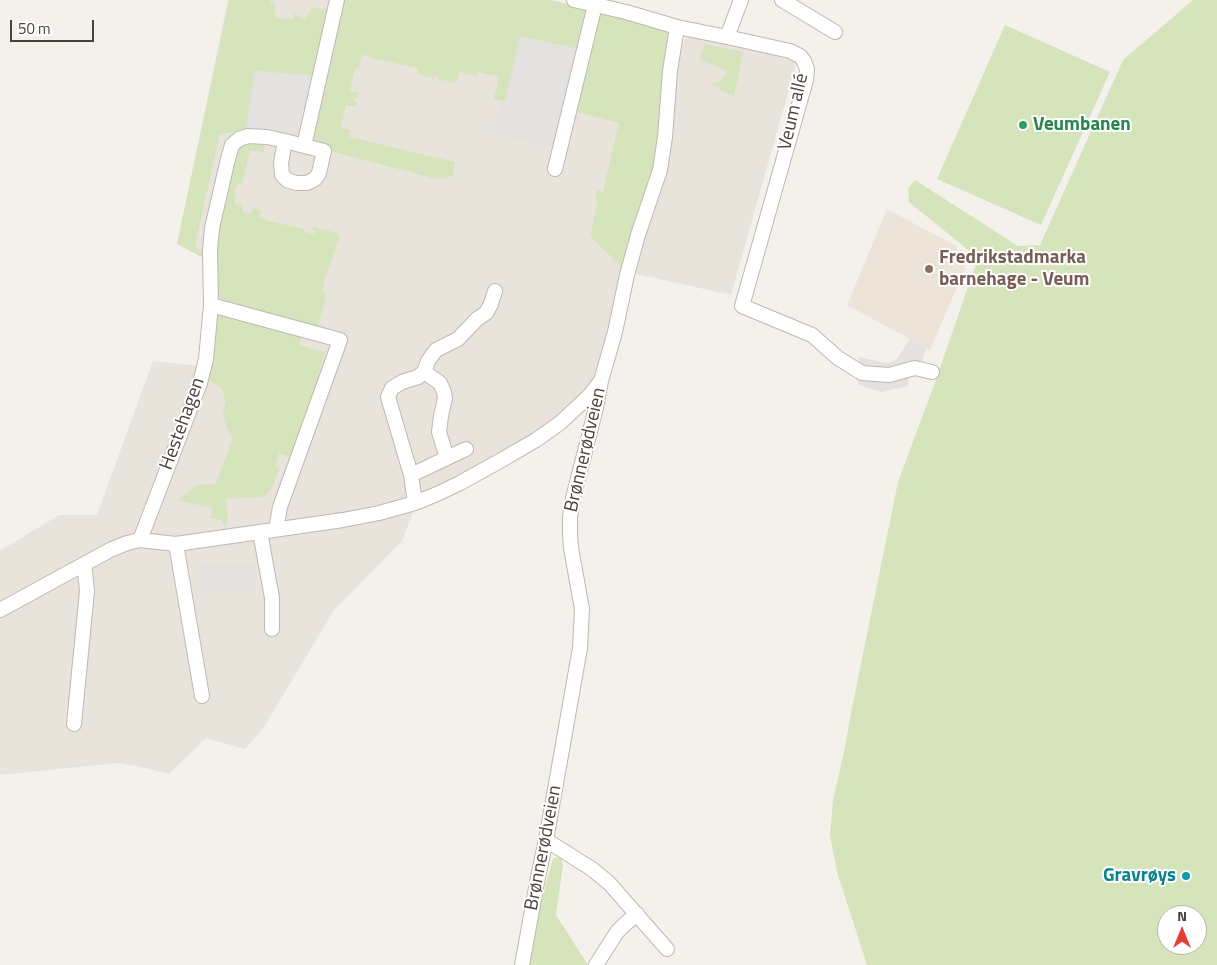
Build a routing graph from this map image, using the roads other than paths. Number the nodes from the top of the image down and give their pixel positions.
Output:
1 (337, 0) edge
2 (574, 0) edge
3 (741, 0) edge
4 (782, 0) edge
5 (604, 4) edge
6 (677, 27) junction
7 (835, 32) dead end
8 (727, 37) junction
9 (285, 141) junction
10 (304, 146) junction
11 (555, 169) dead end
12 (495, 291) dead end
13 (211, 305) junction
14 (424, 372) junction
15 (932, 372) dead end
16 (601, 381) junction
17 (466, 449) dead end
18 (447, 458) junction
19 (411, 475) junction
20 (415, 502) junction
21 (276, 529) junction
22 (260, 532) junction
23 (140, 540) junction
24 (176, 544) junction
25 (83, 565) junction
26 (0, 610) edge
27 (272, 629) dead end
28 (202, 696) dead end
29 (74, 724) dead end
30 (546, 840) junction
31 (637, 914) junction
32 (667, 949) dead end
33 (522, 965) edge
34 (596, 965) edge

1 - 10 street
2 - 5 street, Veum allé
3 - 8 street
4 - 7 street
5 - 6 street, Veum allé
5 - 11 street
6 - 8 street, Veum allé
6 - 16 street, Brønnerødveien
8 - 15 street, Veum allé
9 - 10 street
9 - 10 street
9 - 13 street, Hestehagen
12 - 14 street
13 - 21 street
13 - 23 street, Hestehagen
14 - 18 street
14 - 19 street
16 - 20 street
16 - 30 street, Brønnerødveien
17 - 18 street
18 - 19 street
19 - 20 street
20 - 21 street
21 - 22 street
22 - 24 street
22 - 27 street
23 - 24 street
23 - 25 street
24 - 28 street
25 - 26 street
25 - 29 street
30 - 31 street
30 - 33 street, Brønnerødveien
31 - 32 street
31 - 34 street

